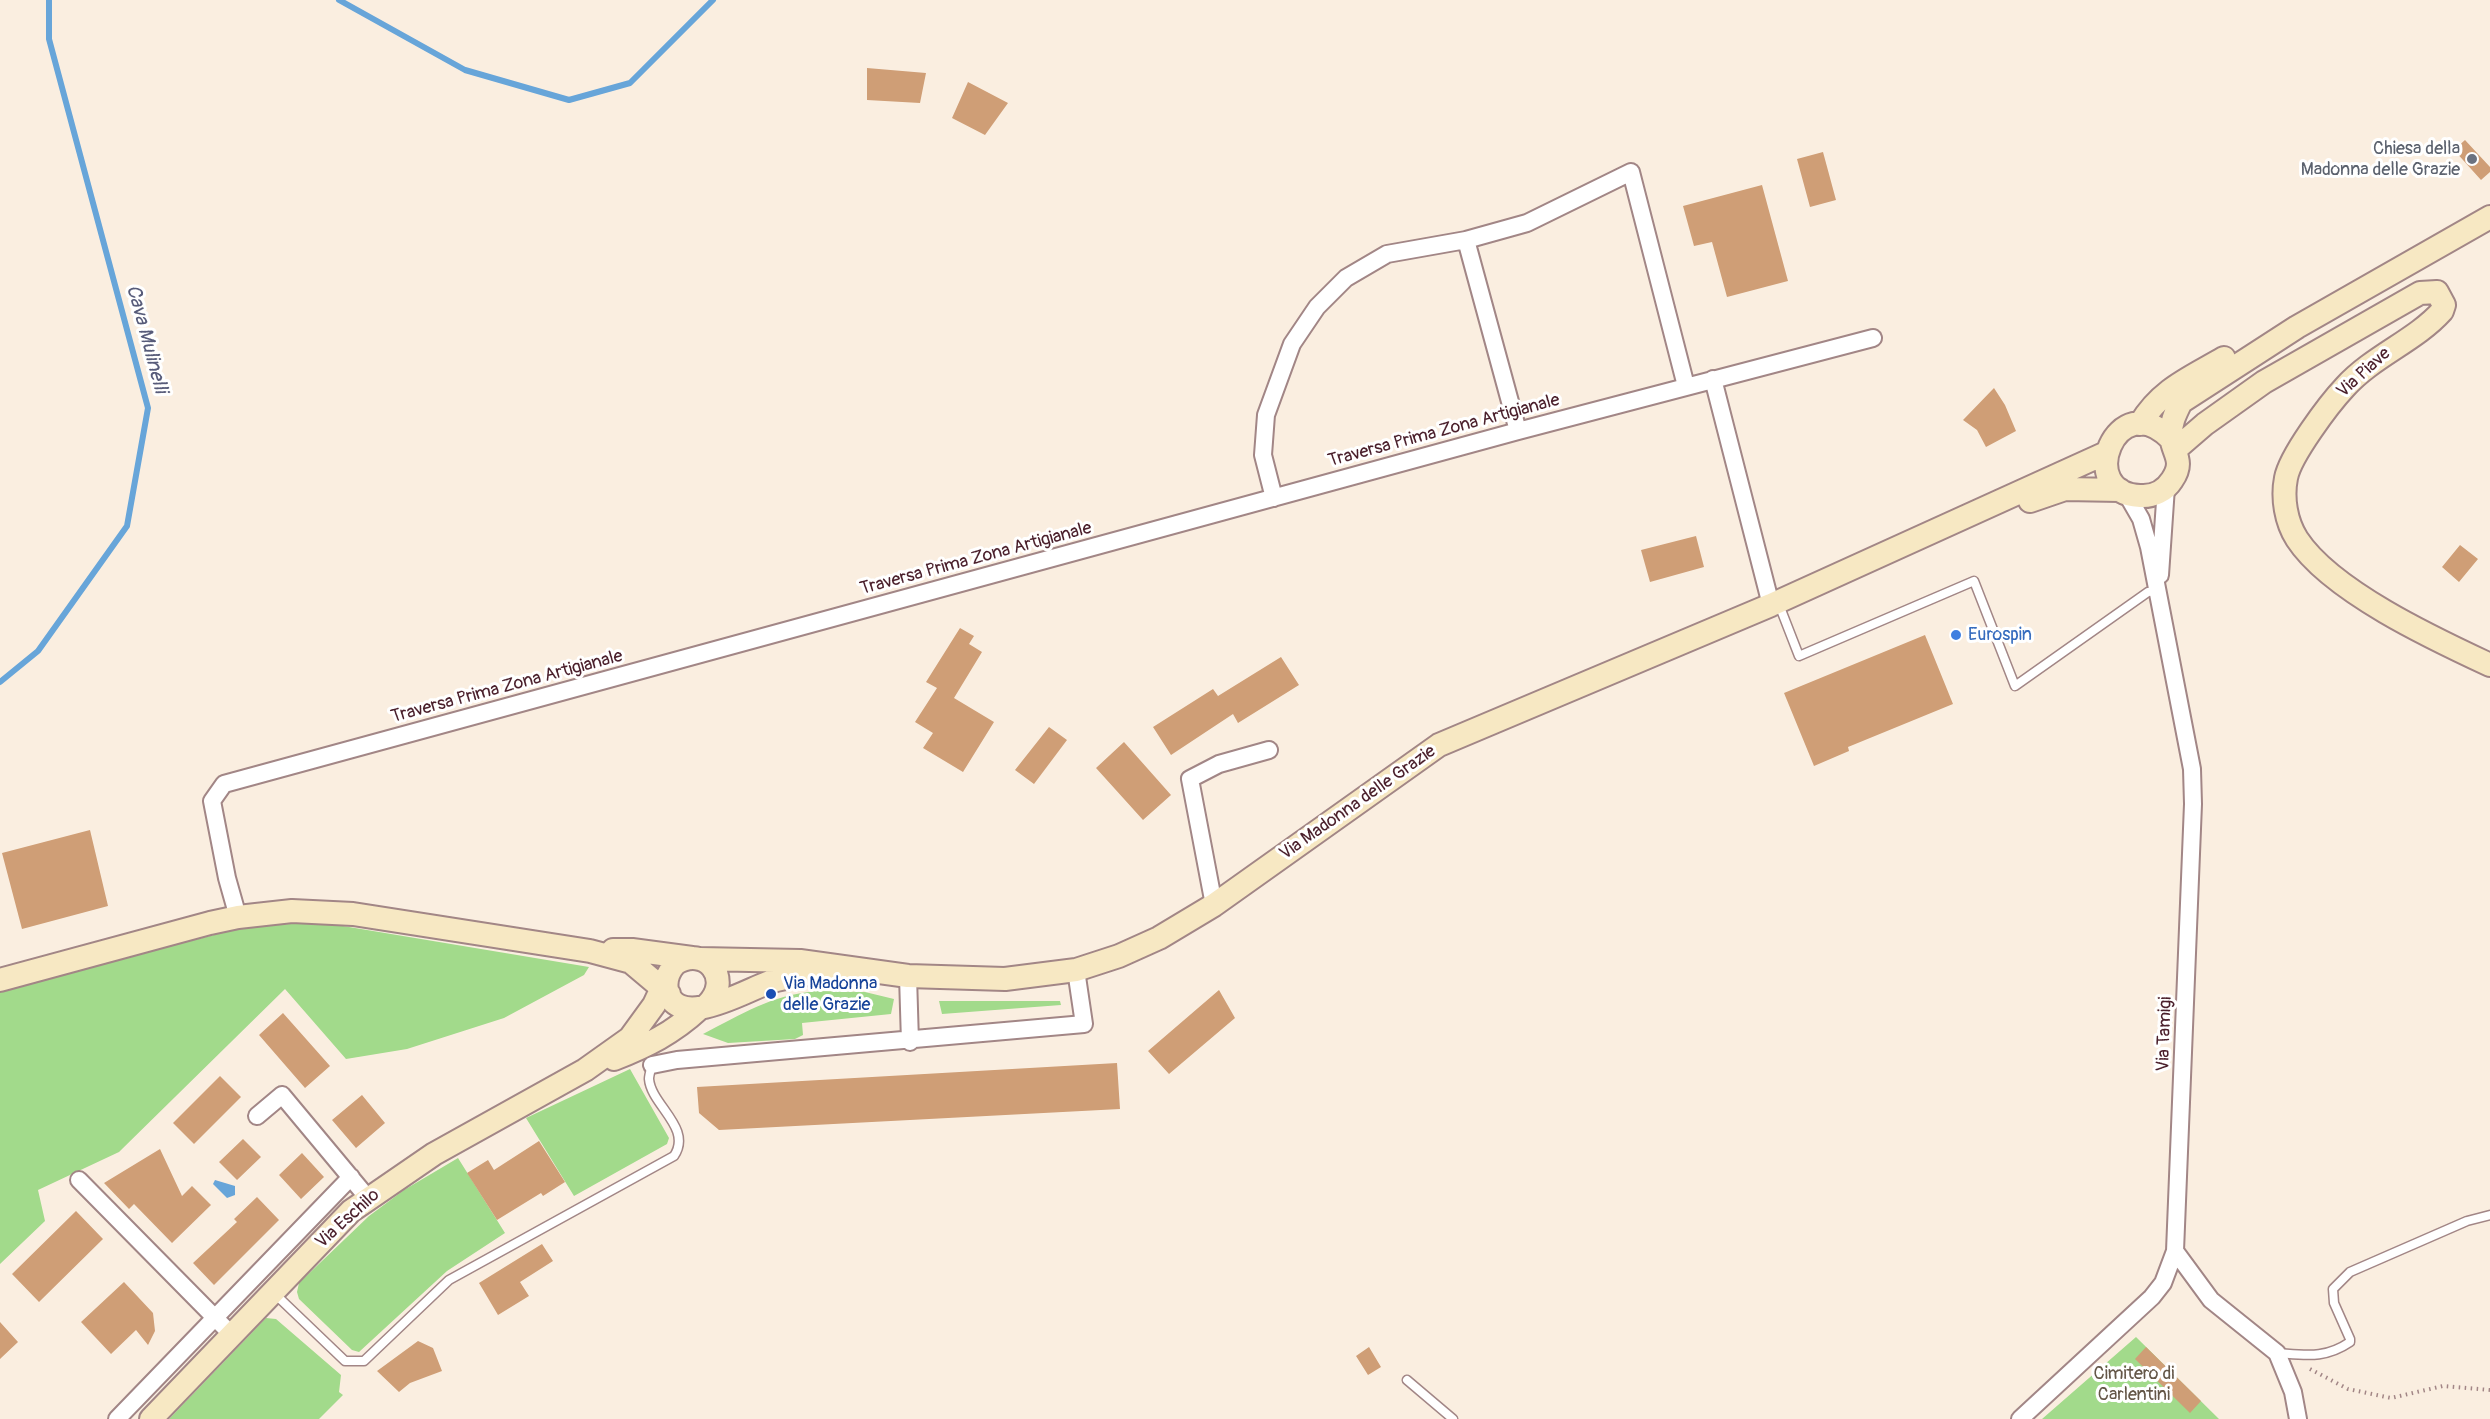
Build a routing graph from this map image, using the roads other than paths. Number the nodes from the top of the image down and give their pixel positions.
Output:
1 (2490, 217) edge
2 (1466, 240) junction
3 (2297, 327) junction
4 (1873, 338) dead end
5 (1713, 379) junction
6 (1686, 386) junction
7 (2140, 424) junction
8 (1518, 431) junction
9 (2174, 444) junction
10 (2106, 453) junction
11 (2166, 487) junction
12 (2123, 491) junction
13 (1274, 498) junction
14 (1868, 560) junction
15 (2158, 591) junction
16 (1774, 604) junction
17 (2490, 665) edge
18 (1269, 750) dead end
19 (1214, 905) junction
20 (238, 917) junction
21 (590, 951) junction
22 (696, 958) junction
23 (840, 969) junction
24 (1076, 970) junction
25 (908, 976) junction
26 (0, 980) edge
27 (666, 985) junction
28 (703, 1007) junction
29 (910, 1042) junction
30 (652, 1065) joint
31 (585, 1070) junction
32 (257, 1116) dead end
33 (351, 1177) junction
34 (79, 1180) dead end
35 (368, 1197) junction
36 (2490, 1215) edge
37 (2175, 1251) junction
38 (273, 1292) junction
39 (213, 1317) junction
40 (232, 1335) junction
41 (2277, 1353) junction
42 (1407, 1380) dead end
43 (117, 1419) edge
44 (151, 1419) edge
45 (1453, 1419) edge
46 (2020, 1419) edge
47 (2298, 1419) edge

1 - 3 main road
2 - 6 street
2 - 8 street
2 - 13 street
3 - 7 main road
3 - 9 main road
4 - 5 street, Traversa Prima Zona Artigianale
5 - 6 street, Traversa Prima Zona Artigianale
5 - 16 street
6 - 8 street, Traversa Prima Zona Artigianale
7 - 9 main road
7 - 10 main road
8 - 13 street, Traversa Prima Zona Artigianale
9 - 11 main road
9 - 17 main road, Via Piave
10 - 12 main road
10 - 14 main road
11 - 12 main road
11 - 15 street
12 - 14 main road
12 - 15 street
13 - 20 street, Traversa Prima Zona Artigianale
14 - 16 main road, Via Madonna delle Grazie
15 - 16 lane
15 - 37 street, Via Tamigi
16 - 19 main road, Via Madonna delle Grazie
18 - 19 street
19 - 24 main road, Via Madonna delle Grazie
20 - 21 main road
20 - 26 main road
21 - 22 main road
21 - 27 main road
22 - 23 main road
22 - 27 main road
22 - 28 main road
23 - 25 main road, Via Madonna delle Grazie
23 - 28 main road
24 - 25 main road, Via Madonna delle Grazie
24 - 29 street
25 - 29 street
27 - 28 main road
27 - 31 main road
28 - 31 main road
29 - 30 street
30 - 38 lane
31 - 35 main road, Via Eschilo
32 - 33 street
33 - 35 street
33 - 39 street
34 - 39 street
35 - 38 main road, Via Eschilo
36 - 41 lane
37 - 41 street
37 - 46 street, Via Tamigi
38 - 40 main road, Via Eschilo
39 - 40 street
39 - 43 street
40 - 44 main road, Via Eschilo
41 - 47 street
42 - 45 lane

